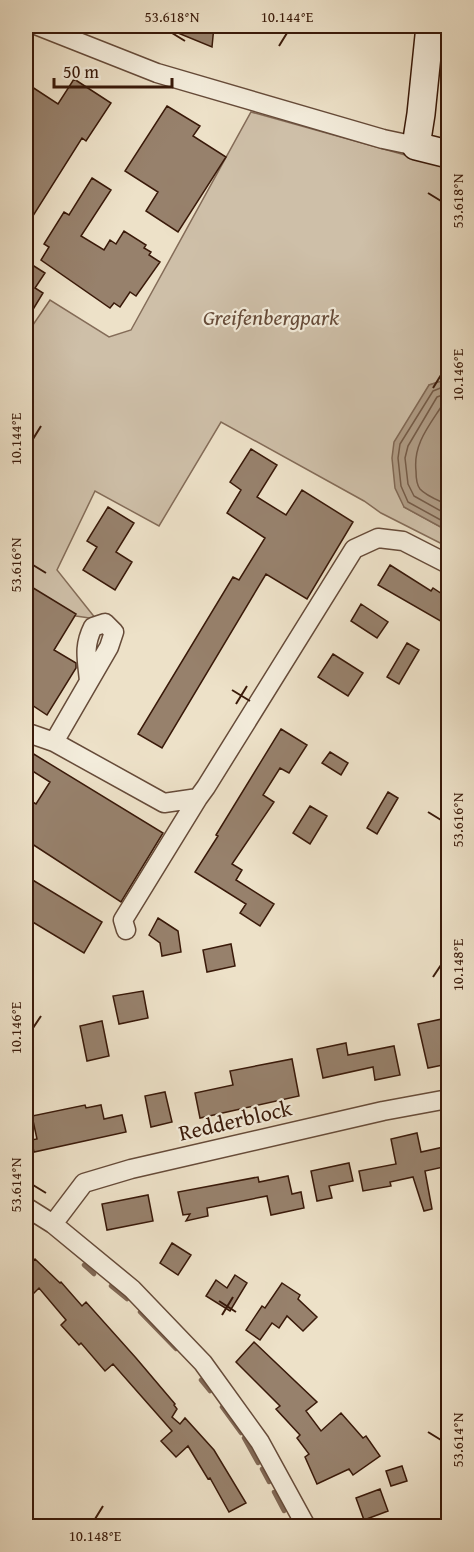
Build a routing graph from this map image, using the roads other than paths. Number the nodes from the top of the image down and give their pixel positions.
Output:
1 (38, 26) edge
2 (430, 26) edge
3 (416, 146) junction
4 (448, 154) edge
5 (448, 564) edge
6 (89, 681) dead end
7 (26, 734) edge
8 (54, 742) junction
9 (198, 798) junction
10 (126, 930) dead end
11 (448, 1099) edge
12 (26, 1207) edge
13 (53, 1224) junction
14 (306, 1527) edge

1 - 3 street
2 - 3 street
3 - 4 street
5 - 9 street
6 - 8 street
7 - 8 street
8 - 9 street
9 - 10 street
11 - 13 street, Redderblock
12 - 13 street
13 - 14 street

